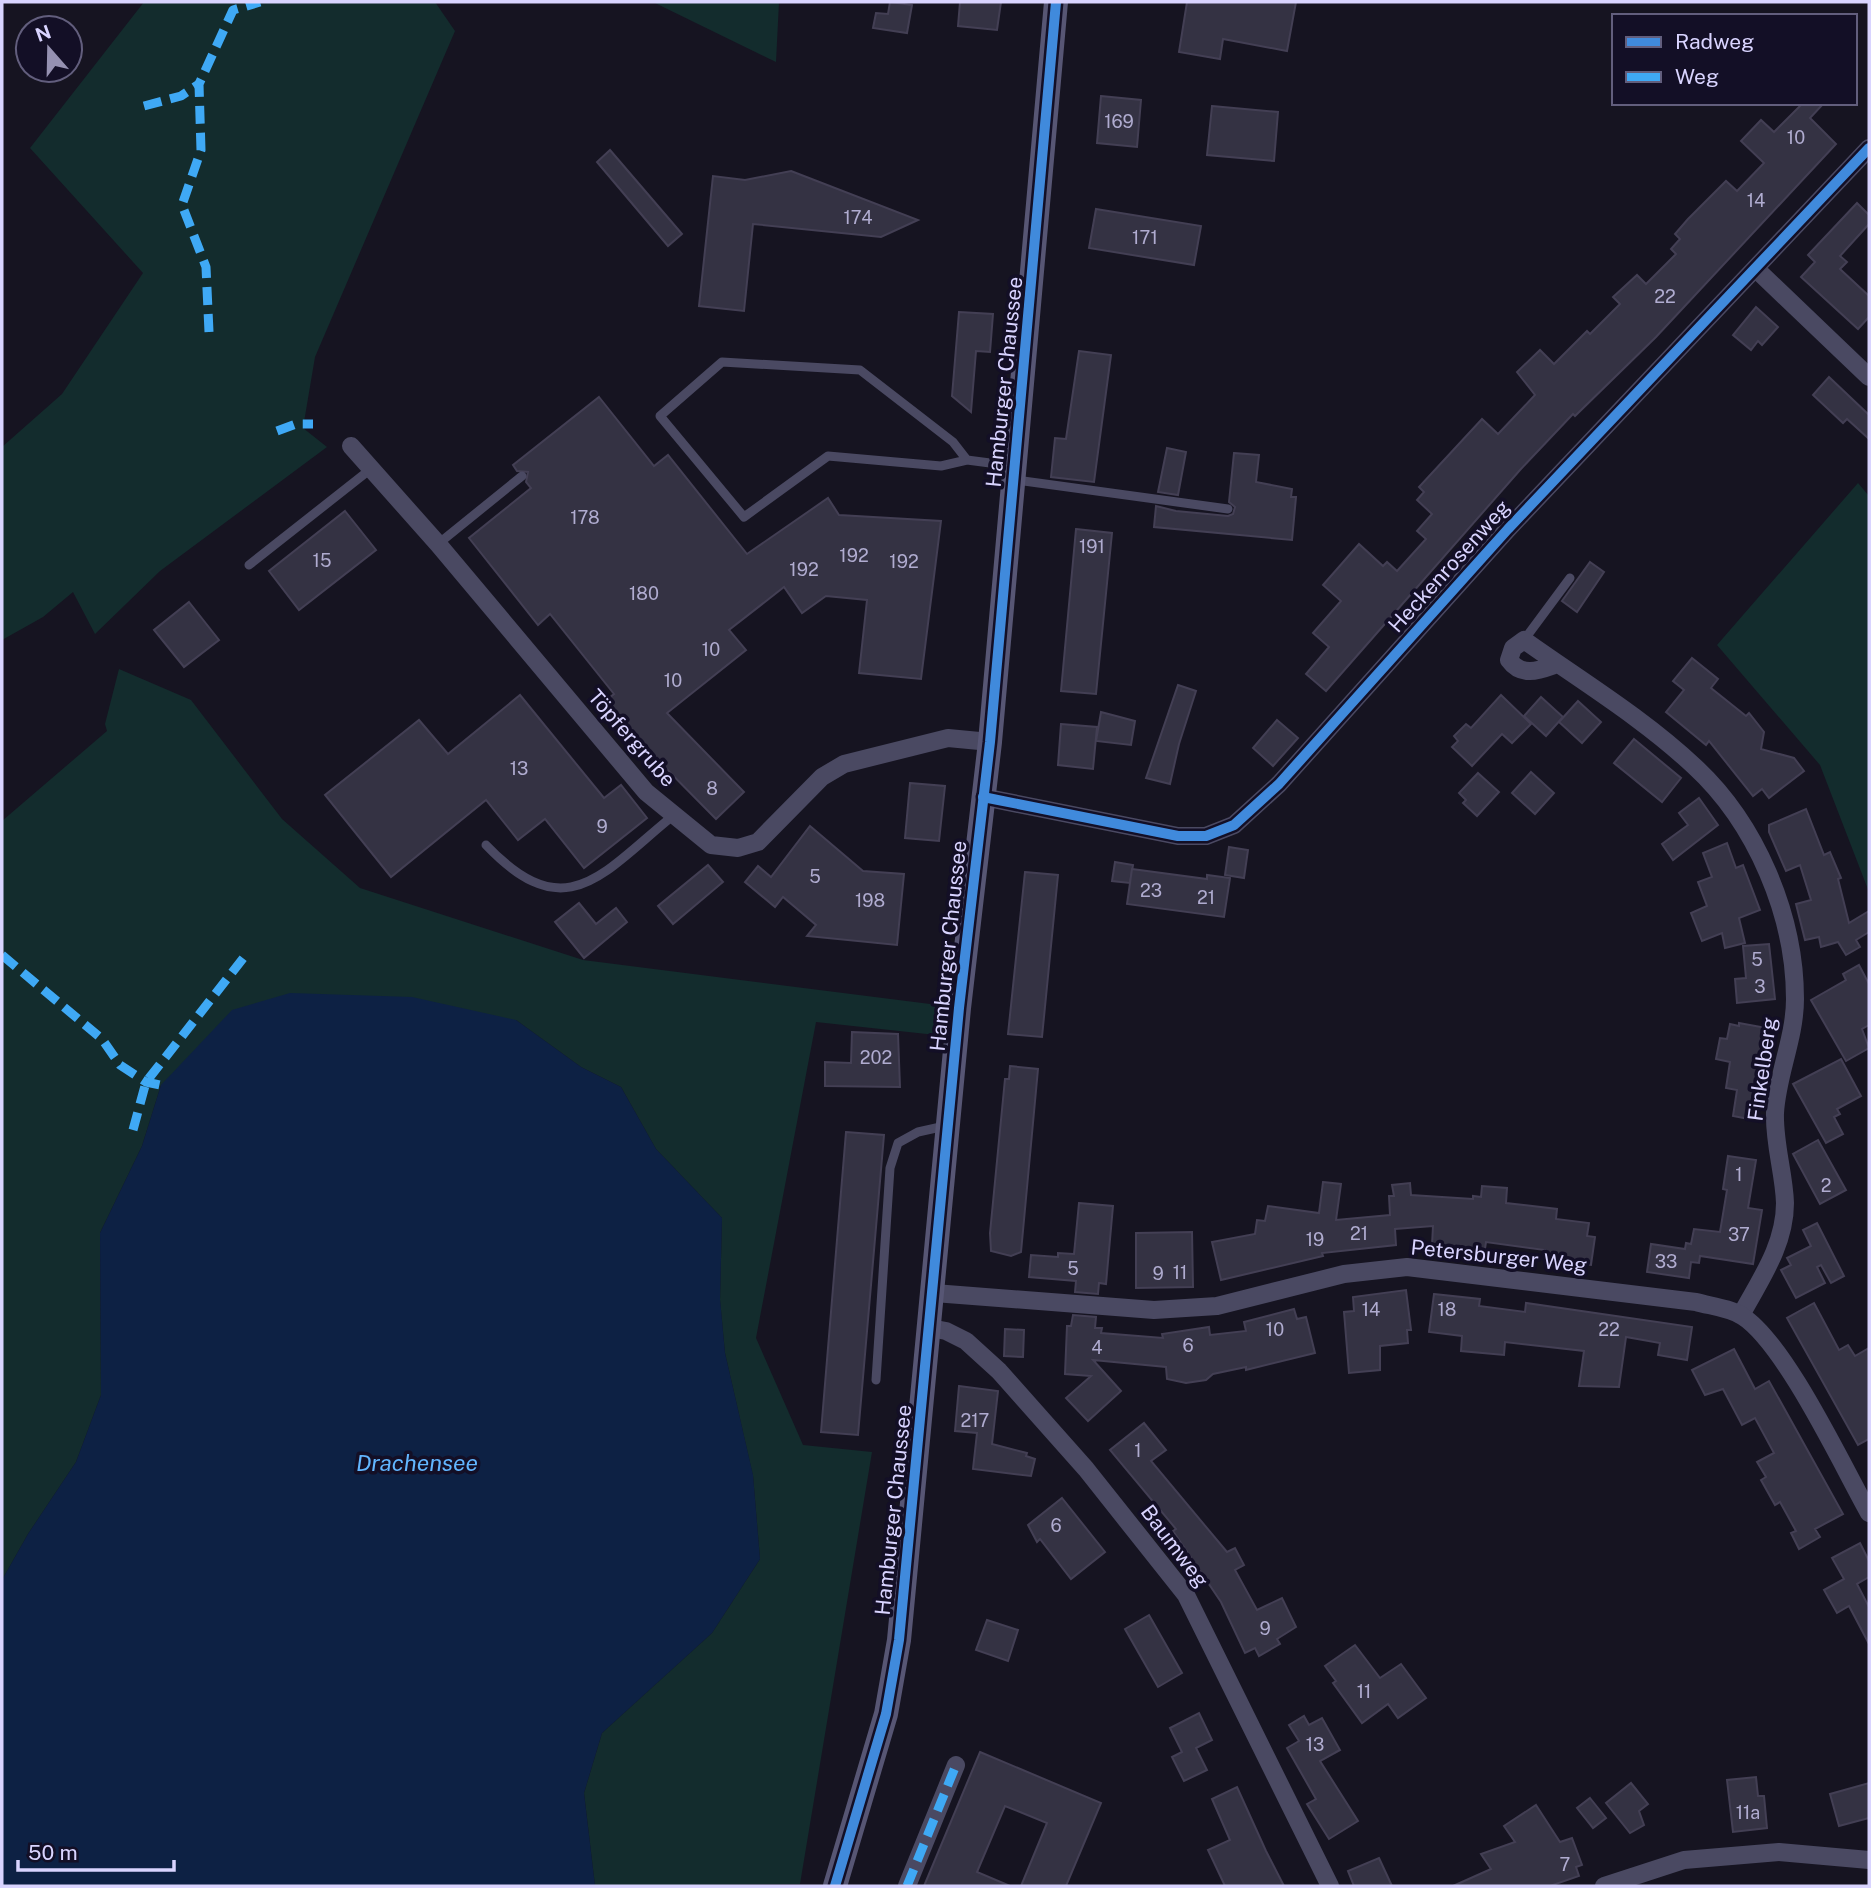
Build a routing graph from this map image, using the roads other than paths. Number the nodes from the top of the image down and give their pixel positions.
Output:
1 (1056, 2) edge
2 (1869, 148) edge
3 (1756, 269) junction
4 (1869, 377) edge
5 (351, 446) dead end
6 (967, 460) junction
7 (372, 468) junction
8 (1015, 473) junction
9 (522, 476) dead end
10 (1228, 509) dead end
11 (438, 544) junction
12 (249, 565) dead end
13 (1570, 578) dead end
14 (1524, 640) junction
15 (1557, 664) junction
16 (990, 742) junction
17 (983, 797) junction
18 (674, 815) junction
19 (486, 845) dead end
20 (950, 1124) junction
21 (934, 1293) junction
22 (1741, 1315) junction
23 (930, 1328) junction
24 (876, 1380) dead end
25 (1869, 1513) edge
26 (956, 1765) dead end
27 (1869, 1860) edge
28 (836, 1886) edge
29 (907, 1886) edge
30 (1330, 1886) edge
31 (1604, 1886) edge

1 - 8 main road, Hamburger Chaussee
2 - 3 street, Heckenrosenweg
3 - 4 street
3 - 17 street, Heckenrosenweg
5 - 7 street, Töpfergrube
6 - 6 lane
6 - 8 lane
7 - 11 street, Töpfergrube
7 - 12 lane
8 - 10 lane
8 - 16 main road, Hamburger Chaussee
9 - 11 lane
11 - 18 street, Töpfergrube
13 - 14 lane
14 - 15 street, Finkelberg
14 - 15 street
15 - 22 street, Finkelberg
16 - 17 main road, Hamburger Chaussee
16 - 18 street, Töpfergrube
17 - 20 main road, Hamburger Chaussee
18 - 19 lane
20 - 21 main road, Hamburger Chaussee
20 - 24 lane
21 - 22 street, Petersburger Weg
21 - 23 main road, Hamburger Chaussee
22 - 25 street, Petersburger Weg
23 - 28 main road, Hamburger Chaussee
23 - 30 street, Baumweg
26 - 29 street
27 - 31 street

